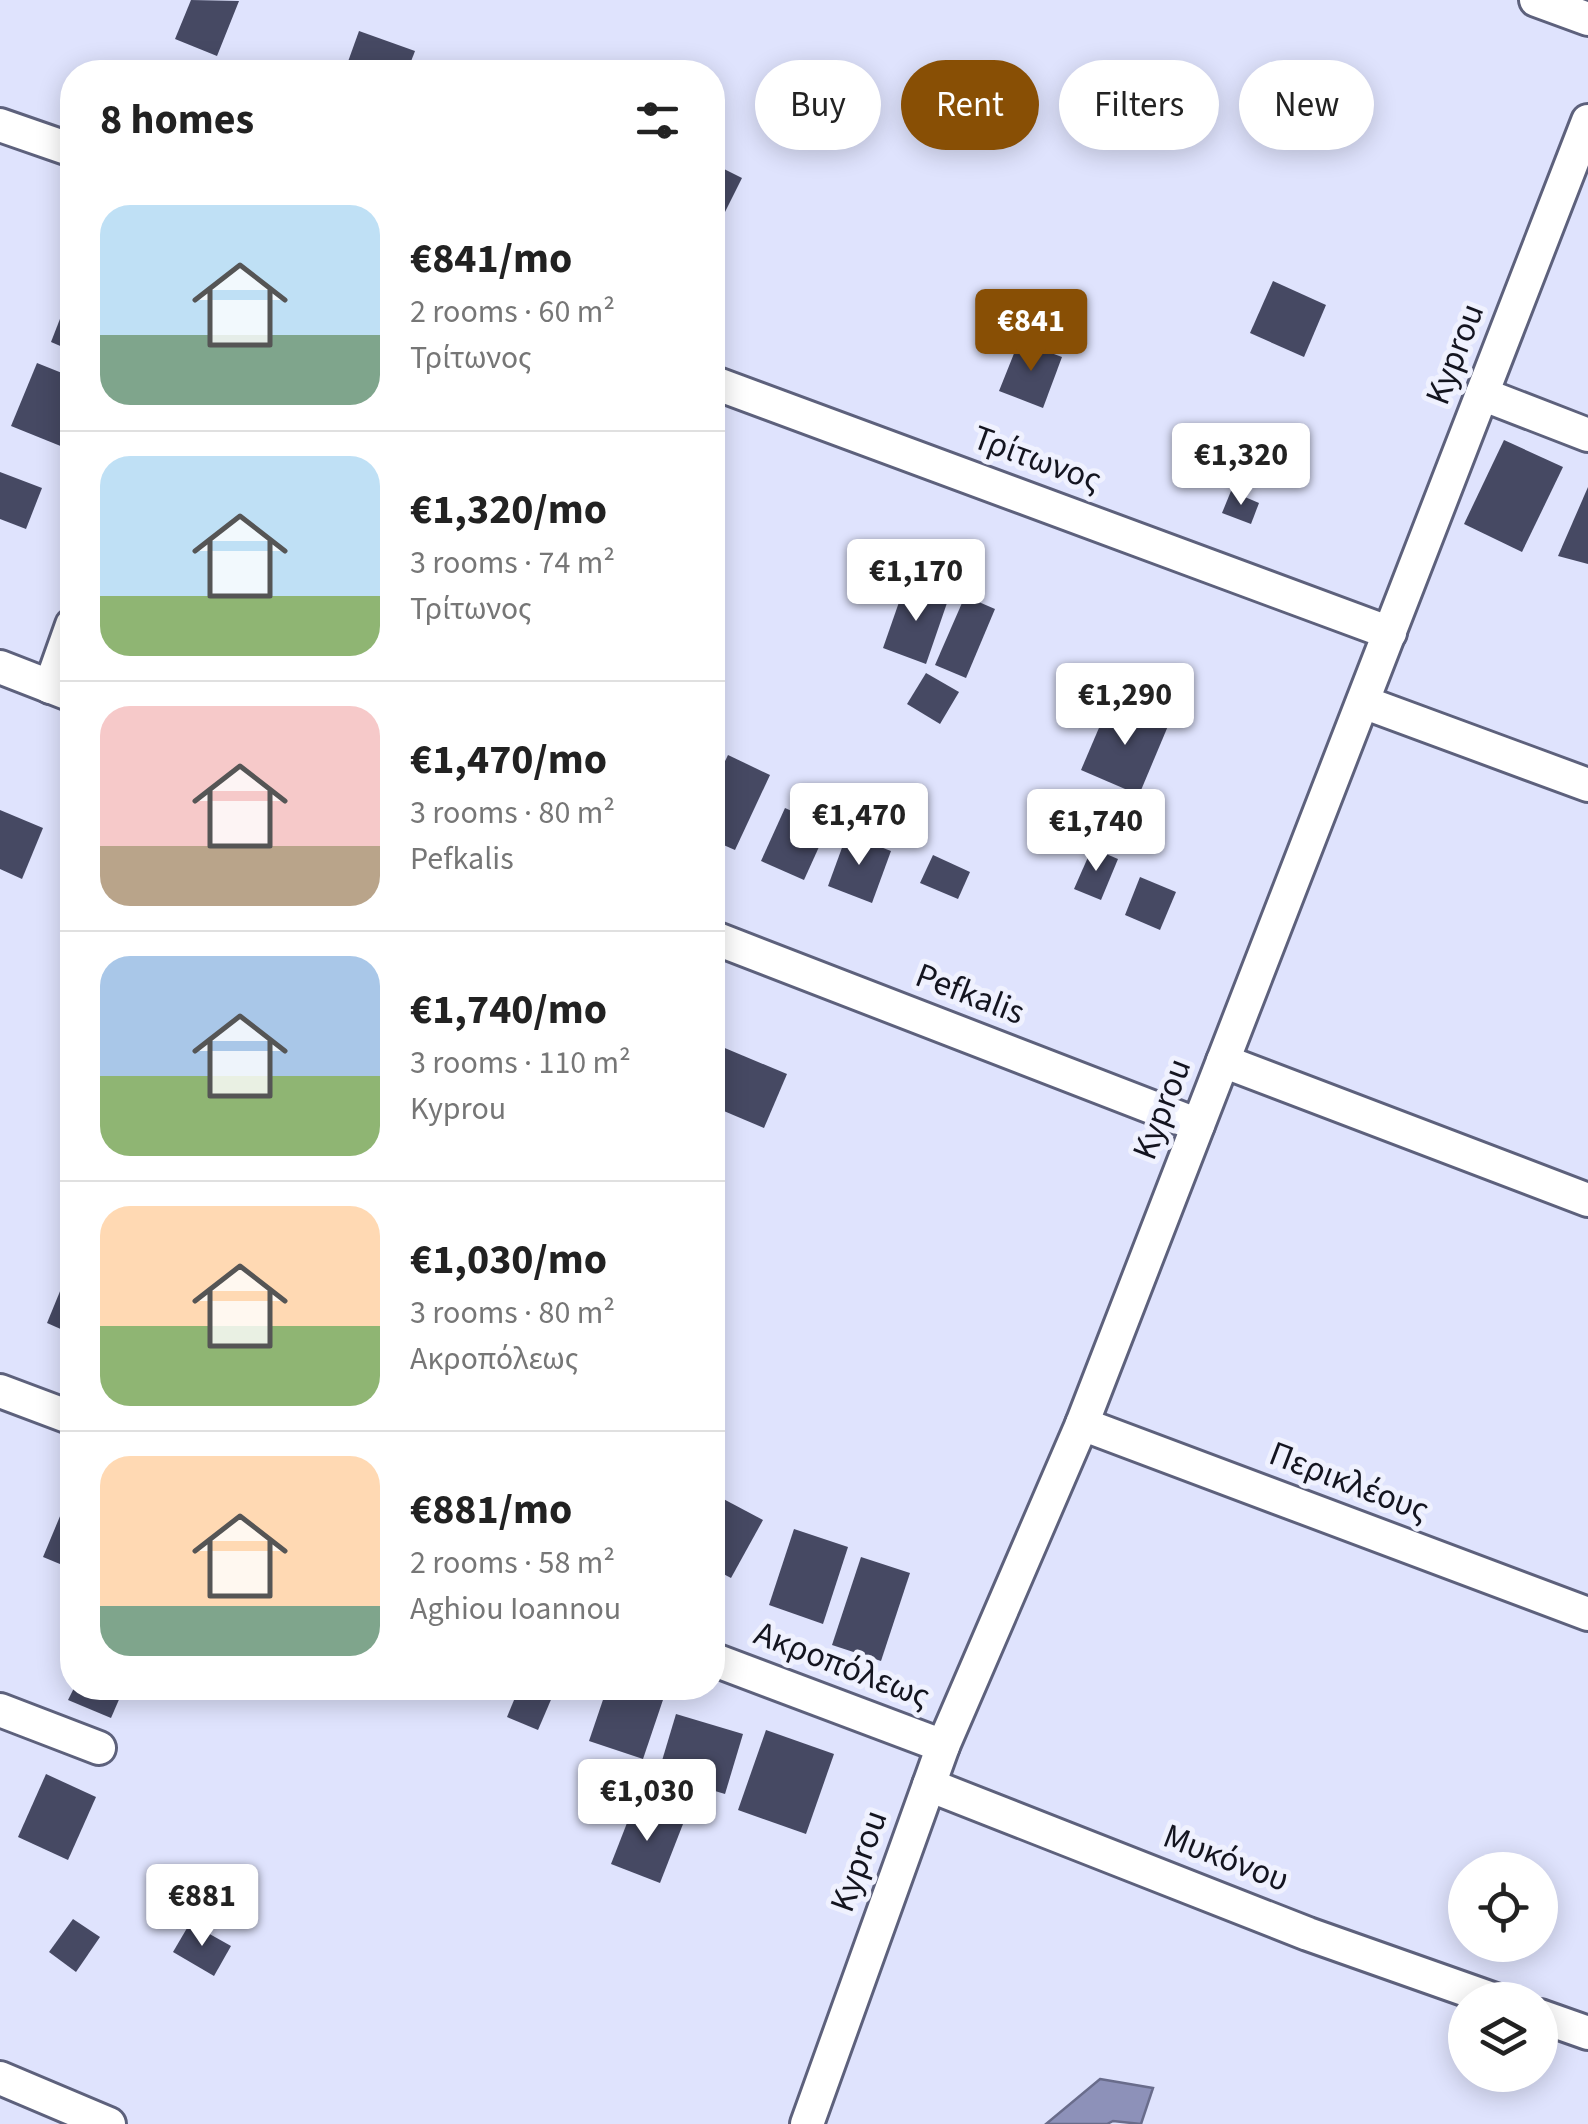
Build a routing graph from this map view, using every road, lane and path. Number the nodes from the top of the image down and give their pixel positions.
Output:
1 (1536, 0) edge
2 (1588, 20) edge
3 (1588, 122) edge
4 (0, 124) edge
5 (60, 146) edge
6 (725, 387) edge
7 (1482, 394) junction
8 (1588, 435) edge
9 (1390, 633) junction
10 (0, 667) edge
11 (60, 691) edge
12 (1363, 702) junction
13 (1588, 785) edge
14 (725, 942) edge
15 (1224, 1061) junction
16 (1198, 1126) junction
17 (1588, 1200) edge
18 (0, 1391) edge
19 (60, 1414) edge
20 (1082, 1424) junction
21 (1588, 1614) edge
22 (725, 1664) edge
23 (0, 1710) edge
24 (944, 1746) junction
25 (99, 1748) dead end
26 (929, 1785) junction
27 (1448, 1983) edge
28 (1558, 2022) edge
29 (1588, 2033) edge
30 (0, 2078) edge
31 (108, 2124) edge
32 (807, 2124) edge

1 - 2 street
3 - 7 street, Kyprou
4 - 5 street
6 - 9 street, Τρίτωνος
7 - 8 street
7 - 9 street, Kyprou
9 - 12 street, Kyprou
10 - 11 street
12 - 13 street
12 - 15 street, Kyprou
14 - 16 street, Pefkalis
15 - 16 street, Kyprou
15 - 17 street
16 - 20 street, Kyprou
18 - 19 street
20 - 21 street, Περικλέους
20 - 24 street, Kyprou
22 - 24 street, Ακροπόλεως
23 - 25 street
24 - 26 street, Kyprou
26 - 27 street, Μυκόνου
26 - 32 street, Kyprou
28 - 29 street
30 - 31 street

